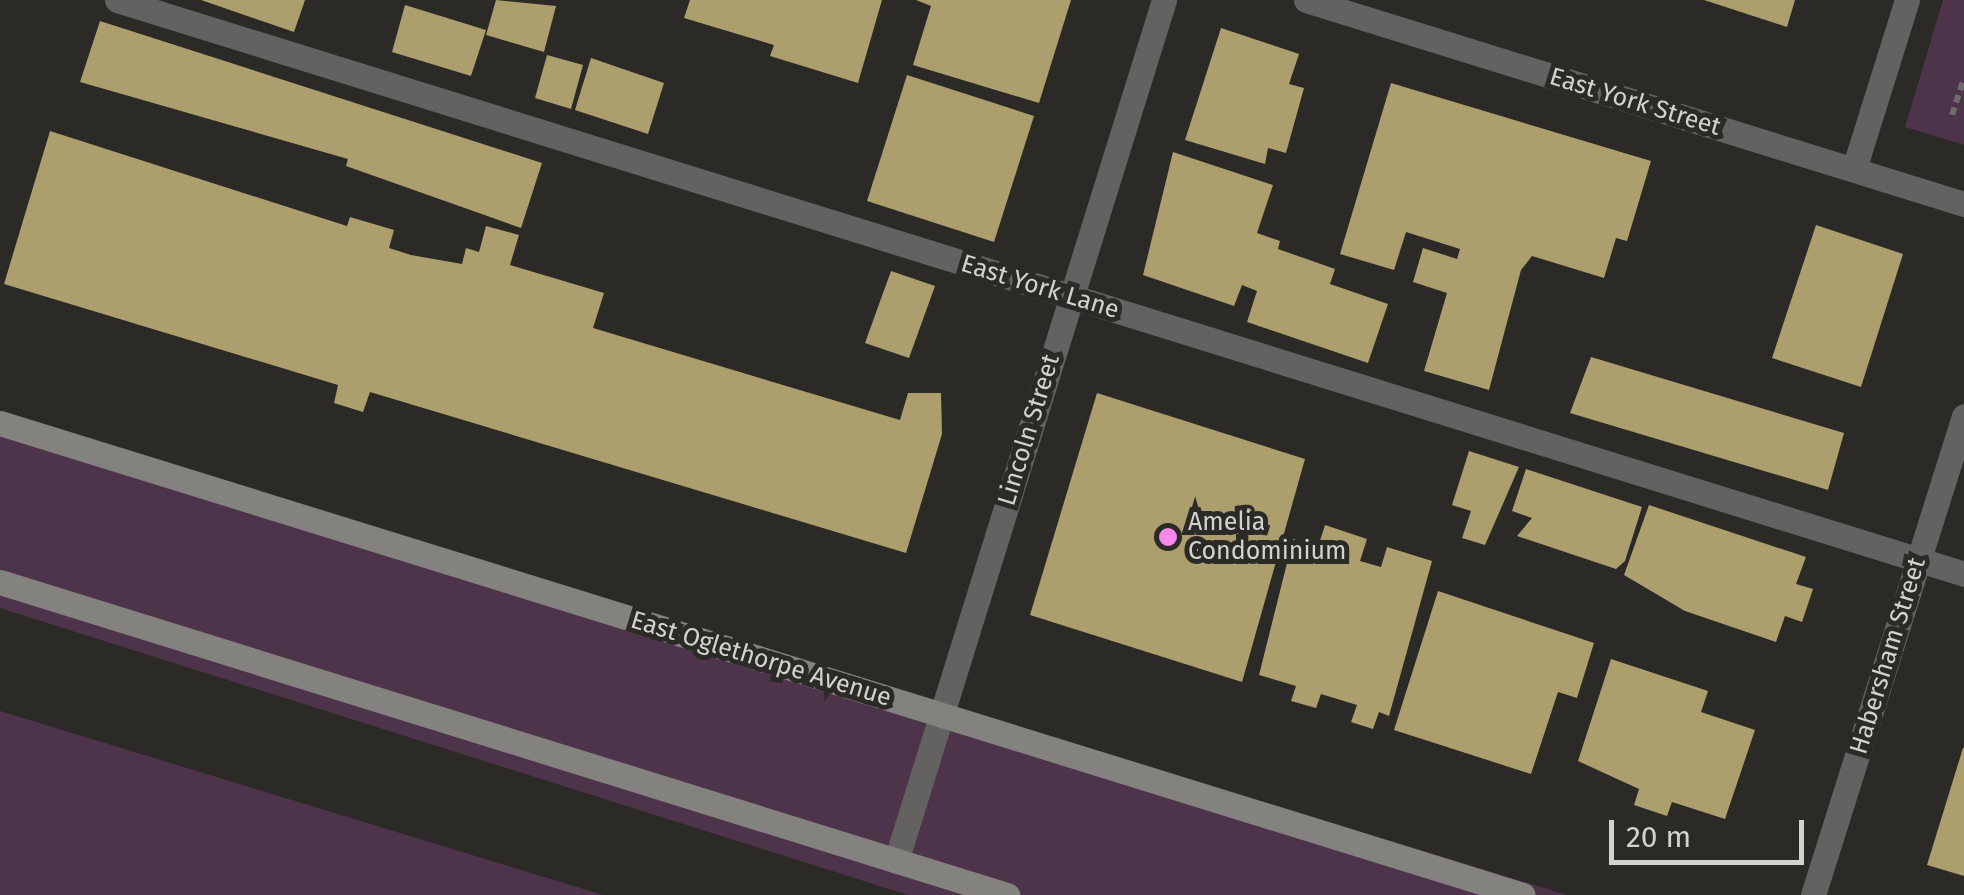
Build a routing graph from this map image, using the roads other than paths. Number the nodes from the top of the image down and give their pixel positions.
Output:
1 (117, 0) edge
2 (1164, 0) edge
3 (1306, 0) edge
4 (1907, 0) edge
5 (1854, 170) junction
6 (1964, 204) edge
7 (1070, 297) junction
8 (1964, 416) edge
9 (0, 423) edge
10 (1918, 560) junction
11 (1964, 574) edge
12 (0, 582) edge
13 (940, 714) junction
14 (896, 860) junction
15 (1008, 895) edge
16 (1522, 895) edge
17 (1813, 895) edge

1 - 7 street, East York Lane
2 - 7 street, Lincoln Street
3 - 5 street, East York Street
4 - 5 street
5 - 6 street, East York Street
7 - 10 street, East York Lane
7 - 13 street, Lincoln Street
8 - 10 street, Habersham Street
9 - 13 main road, East Oglethorpe Avenue
10 - 11 street, East York Lane
10 - 17 street, Habersham Street
12 - 14 main road
13 - 14 street, Lincoln Street
13 - 16 main road, East Oglethorpe Avenue
14 - 15 main road

